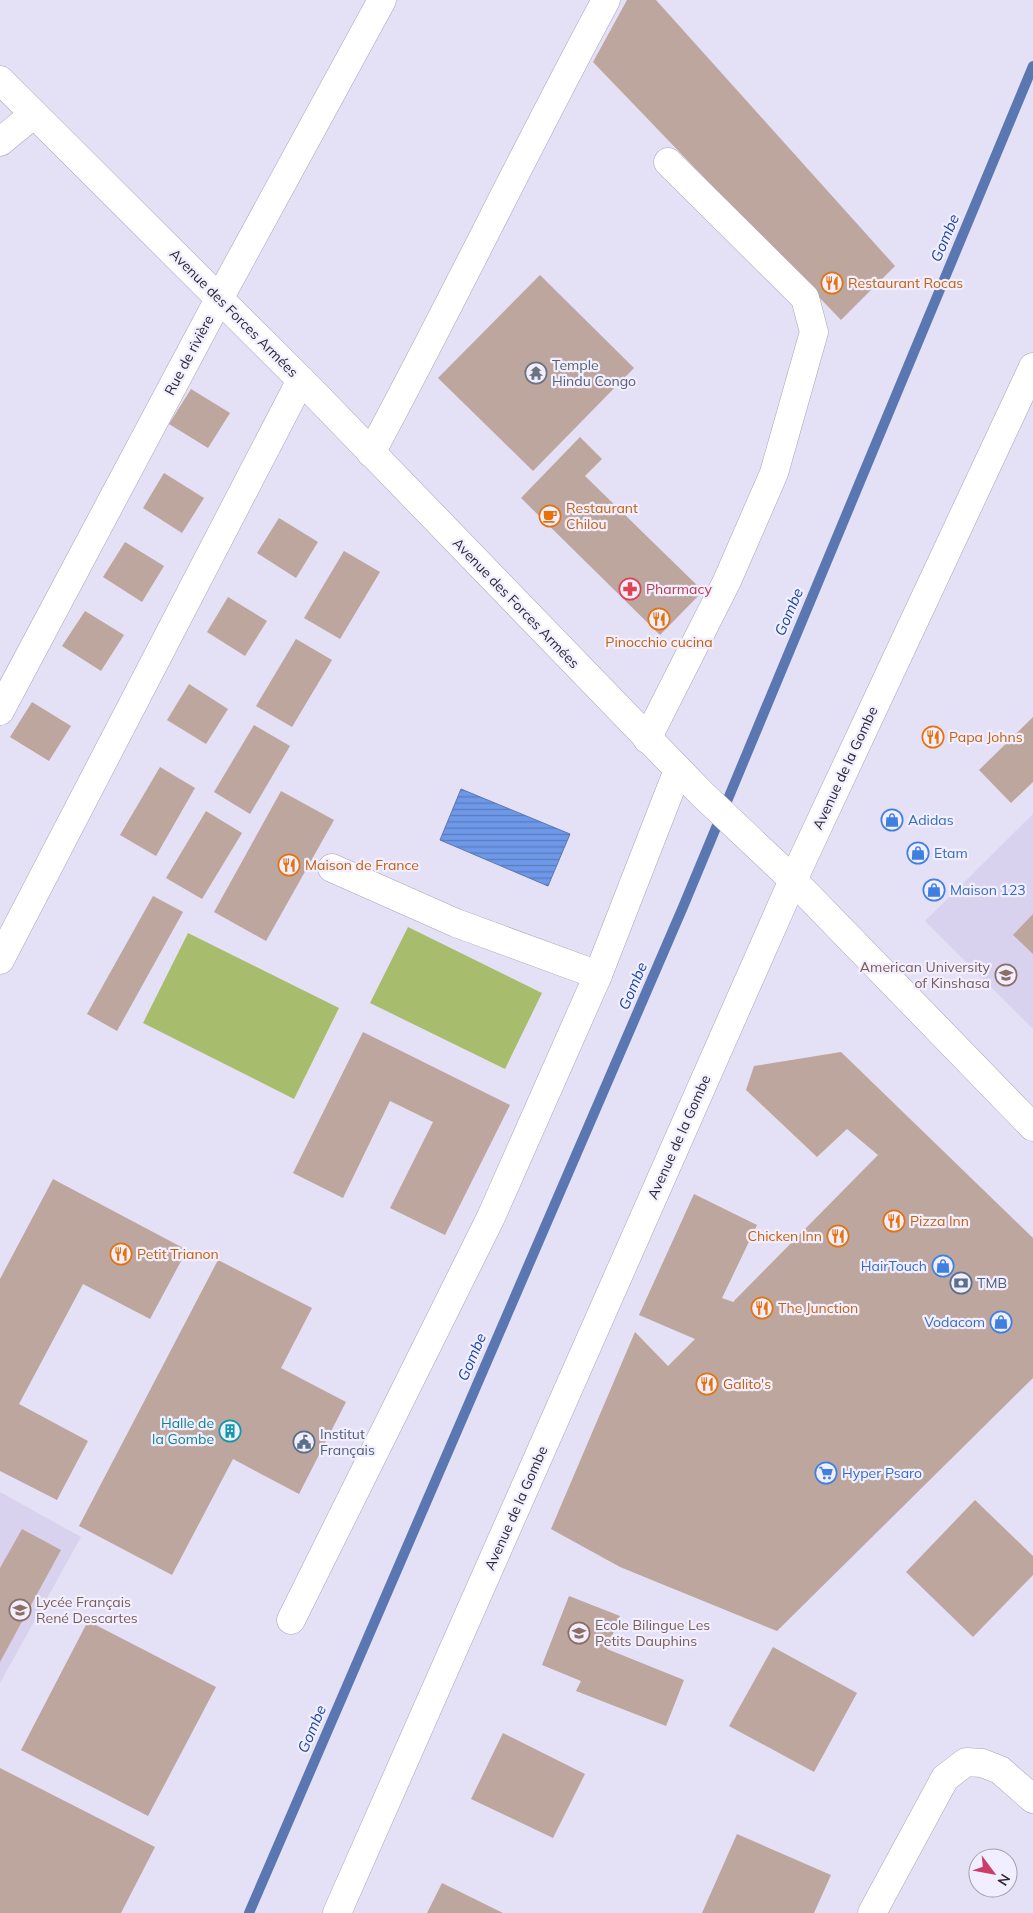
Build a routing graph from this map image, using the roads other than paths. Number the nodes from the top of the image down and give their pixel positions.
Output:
1 (382, 0) edge
2 (606, 0) edge
3 (0, 80) edge
4 (34, 114) junction
5 (0, 142) edge
6 (668, 162) dead end
7 (218, 299) junction
8 (1033, 367) edge
9 (301, 380) junction
10 (371, 453) junction
11 (0, 711) edge
12 (648, 739) junction
13 (678, 770) junction
14 (332, 868) dead end
15 (793, 880) junction
16 (0, 960) edge
17 (598, 975) junction
18 (1033, 1126) edge
19 (291, 1620) dead end
20 (1033, 1799) edge
21 (337, 1913) edge
22 (872, 1913) edge

1 - 7 street, Rue de rivière
2 - 10 street
3 - 4 street, Avenue des Forces Armées
4 - 5 street
4 - 7 street, Avenue des Forces Armées
6 - 12 street
7 - 9 street, Avenue des Forces Armées
7 - 11 street, Rue de rivière
8 - 15 street, Avenue de la Gombe
9 - 10 street, Avenue des Forces Armées
9 - 16 street
10 - 12 street, Avenue des Forces Armées
12 - 13 street, Avenue des Forces Armées
13 - 15 street, Avenue des Forces Armées
13 - 17 street
14 - 17 street
15 - 18 street, Avenue des Forces Armées
15 - 21 street, Avenue de la Gombe
17 - 19 street
20 - 22 street

